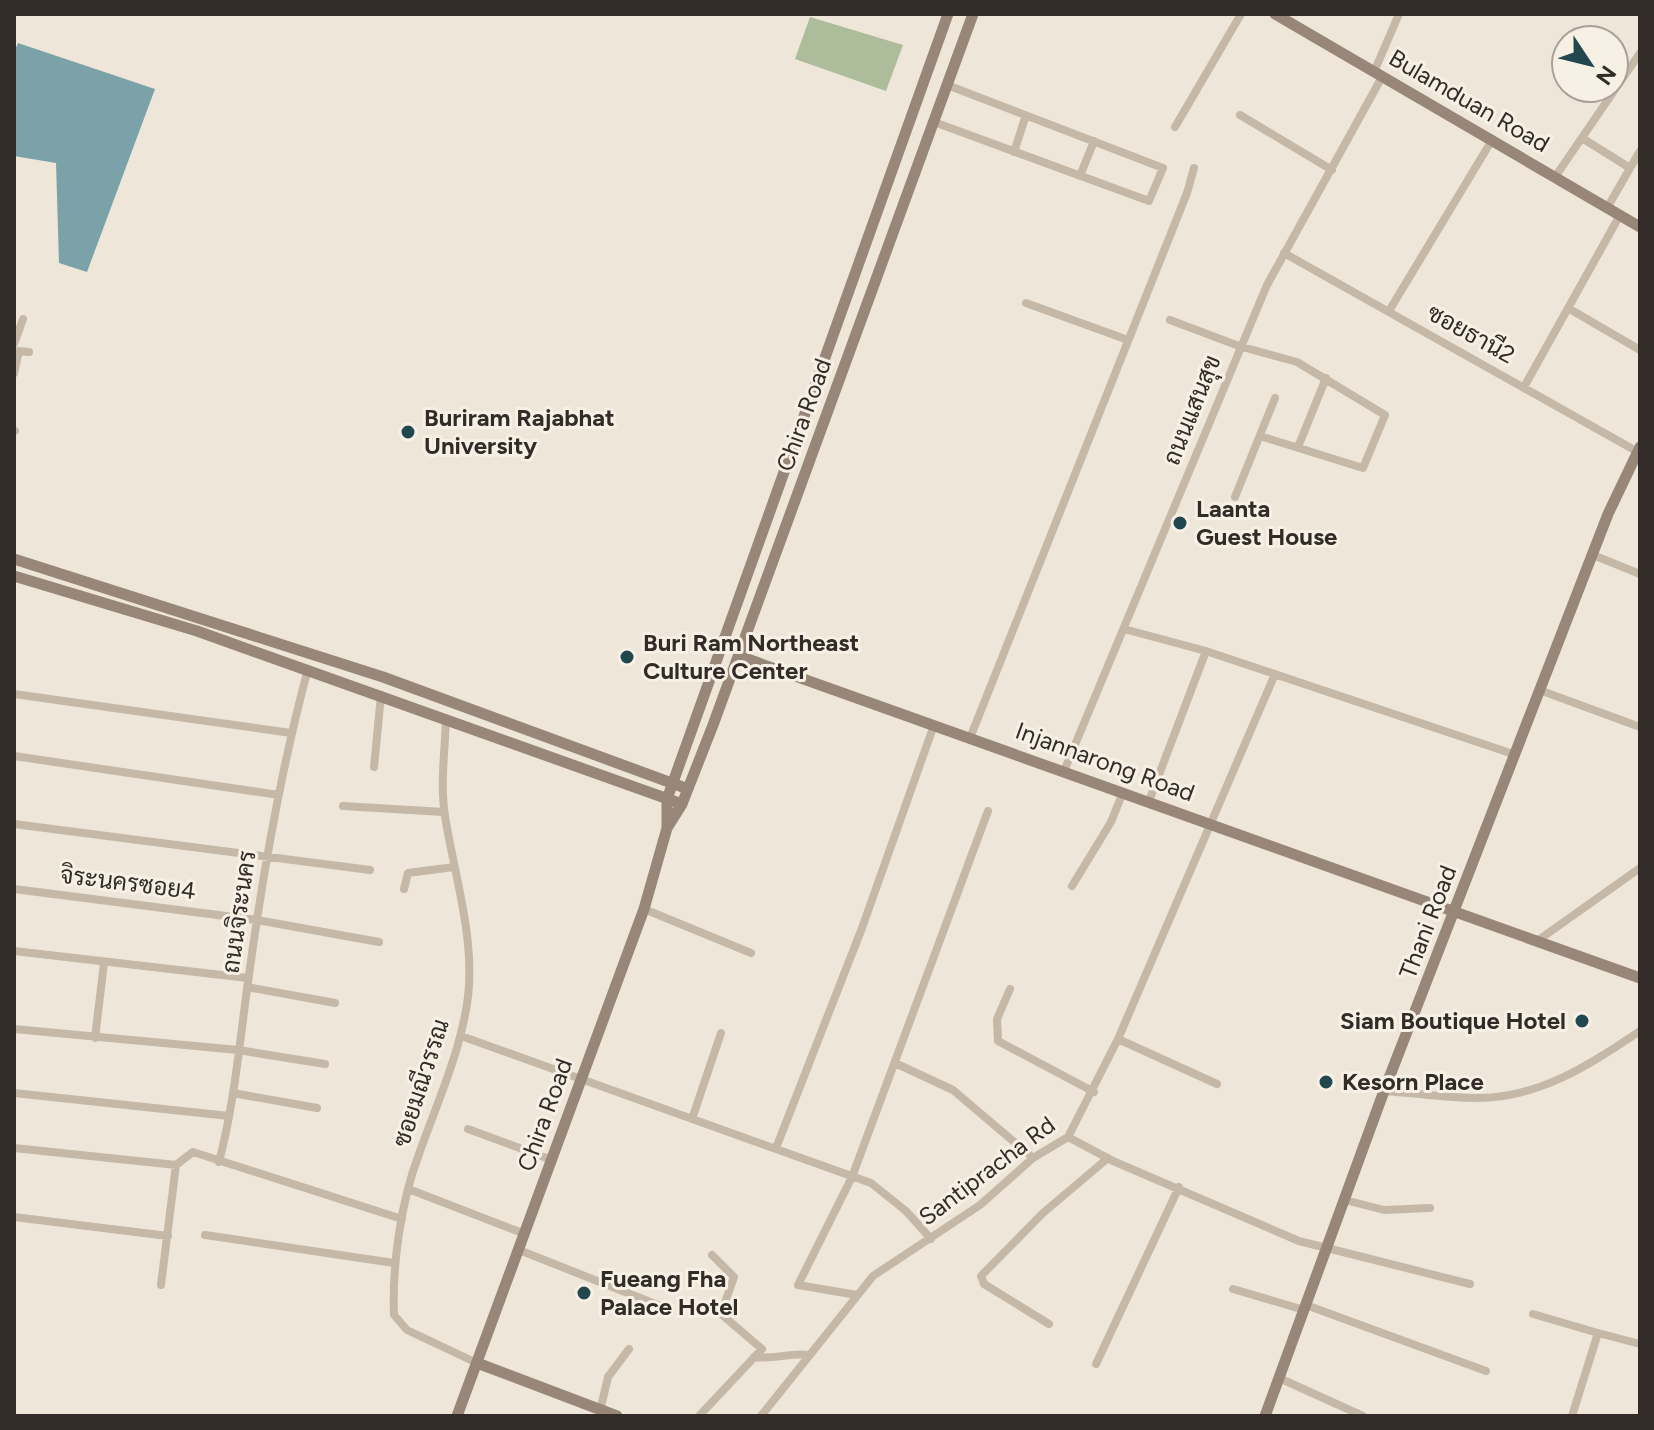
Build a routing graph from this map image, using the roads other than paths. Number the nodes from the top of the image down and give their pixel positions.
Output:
1 (948, 14) edge
2 (973, 14) edge
3 (1241, 14) edge
4 (1399, 14) edge
5 (1279, 15) edge
6 (1640, 53) edge
7 (1378, 74) junction
8 (947, 85) junction
9 (1026, 115) junction
10 (1240, 115) dead end
11 (934, 122) junction
12 (1175, 127) dead end
13 (1582, 138) junction
14 (1492, 140) junction
15 (1094, 141) junction
16 (1640, 151) edge
17 (1014, 152) junction
18 (1194, 168) dead end
19 (1630, 168) junction
20 (1332, 170) junction
21 (1080, 176) junction
22 (1555, 177) junction
23 (1607, 208) junction
24 (1620, 215) junction
25 (1640, 227) edge
26 (1284, 253) junction
27 (1026, 303) dead end
28 (1568, 308) junction
29 (1389, 311) junction
30 (23, 319) dead end
31 (1170, 320) dead end
32 (1128, 340) junction
33 (14, 344) edge
34 (832, 344) junction
35 (1239, 346) junction
36 (851, 350) junction
37 (1640, 350) edge
38 (29, 352) dead end
39 (825, 364) junction
40 (844, 370) junction
41 (14, 373) edge
42 (1326, 378) junction
43 (1524, 387) junction
44 (1275, 398) dead end
45 (1260, 436) junction
46 (1298, 447) junction
47 (1639, 449) edge
48 (1235, 497) dead end
49 (1593, 555) junction
50 (14, 559) edge
51 (1640, 574) edge
52 (14, 576) edge
53 (1124, 629) junction
54 (1206, 651) junction
55 (739, 656) junction
56 (308, 669) junction
57 (1275, 674) junction
58 (1542, 691) junction
59 (14, 694) edge
60 (381, 695) junction
61 (446, 717) junction
62 (934, 725) junction
63 (1640, 727) edge
64 (291, 733) junction
65 (970, 738) junction
66 (1516, 755) junction
67 (14, 756) edge
68 (374, 767) dead end
69 (1064, 771) junction
70 (672, 783) junction
71 (688, 789) junction
72 (1123, 792) junction
73 (279, 795) junction
74 (667, 799) junction
75 (1149, 801) junction
76 (682, 804) junction
77 (343, 806) dead end
78 (988, 811) dead end
79 (444, 812) junction
80 (14, 824) edge
81 (1213, 824) junction
82 (667, 828) junction
83 (266, 857) junction
84 (454, 867) junction
85 (1640, 868) edge
86 (370, 870) dead end
87 (1072, 886) dead end
88 (14, 889) edge
89 (404, 889) dead end
90 (644, 909) junction
91 (1456, 911) junction
92 (257, 920) junction
93 (1537, 941) junction
94 (379, 942) dead end
95 (14, 951) edge
96 (751, 953) dead end
97 (104, 963) junction
98 (1640, 978) edge
99 (248, 983) junction
100 (1010, 989) dead end
101 (335, 1003) dead end
102 (14, 1029) edge
103 (1640, 1031) edge
104 (721, 1033) dead end
105 (461, 1036) junction
106 (95, 1038) junction
107 (1118, 1039) junction
108 (238, 1050) junction
109 (895, 1063) junction
110 (325, 1064) dead end
111 (582, 1079) junction
112 (1217, 1084) dead end
113 (1384, 1091) junction
114 (1094, 1092) junction
115 (14, 1093) edge
116 (233, 1093) junction
117 (317, 1108) dead end
118 (229, 1116) junction
119 (692, 1119) junction
120 (468, 1129) dead end
121 (1068, 1137) junction
122 (14, 1148) edge
123 (776, 1148) junction
124 (1033, 1158) junction
125 (1108, 1158) junction
126 (552, 1160) junction
127 (219, 1162) junction
128 (176, 1165) junction
129 (852, 1177) junction
130 (1179, 1187) junction
131 (411, 1190) junction
132 (1345, 1200) junction
133 (1430, 1208) dead end
134 (14, 1217) edge
135 (402, 1219) junction
136 (525, 1234) junction
137 (205, 1235) dead end
138 (168, 1236) junction
139 (931, 1239) junction
140 (1324, 1249) junction
141 (519, 1250) junction
142 (712, 1255) dead end
143 (394, 1263) junction
144 (1470, 1284) dead end
145 (161, 1285) dead end
146 (1233, 1289) dead end
147 (857, 1295) junction
148 (658, 1305) dead end
149 (1305, 1307) junction
150 (1533, 1314) dead end
151 (1049, 1324) dead end
152 (1598, 1333) junction
153 (1640, 1344) edge
154 (629, 1349) dead end
155 (809, 1355) junction
156 (754, 1357) junction
157 (477, 1363) junction
158 (1096, 1364) dead end
159 (1486, 1371) dead end
160 (1279, 1378) junction
161 (600, 1411) junction
162 (457, 1416) edge
163 (617, 1416) edge
164 (699, 1416) edge
165 (761, 1416) edge
166 (1265, 1416) edge
167 (1363, 1416) edge
168 (1572, 1416) edge

1 - 34 main road, Chira Road
2 - 8 main road, Chira Road
3 - 12 street
4 - 7 street, ถนนแสนสุข
5 - 7 main road, Bulamduan Road
6 - 13 street
7 - 14 main road, Bulamduan Road
7 - 20 street, ถนนแสนสุข
8 - 9 street
8 - 11 main road, Chira Road
9 - 15 street
9 - 17 street
10 - 20 street
11 - 17 street
11 - 36 main road, Chira Road
13 - 19 street
13 - 22 street
14 - 22 main road, Bulamduan Road
14 - 29 street
15 - 21 street
15 - 21 street
16 - 19 street
17 - 21 street
18 - 32 street
19 - 23 street
20 - 26 street, ถนนแสนสุข
22 - 23 main road, Bulamduan Road
23 - 24 main road, Bulamduan Road
24 - 25 main road, Bulamduan Road
24 - 28 street
26 - 29 street, ซอยธานี2
26 - 35 street, ถนนแสนสุข
27 - 32 street
28 - 37 street
28 - 43 street
29 - 43 street, ซอยธานี2
30 - 33 street
31 - 35 street
32 - 65 street
34 - 36 main road
34 - 39 main road, Chira Road
35 - 42 street
35 - 53 street, ถนนแสนสุข
36 - 40 main road, Chira Road
38 - 41 street
39 - 40 main road
39 - 70 main road, Chira Road
40 - 55 main road, Chira Road
42 - 46 street
42 - 46 street
43 - 47 street, ซอยธานี2
44 - 45 street
45 - 46 street
45 - 48 street
47 - 49 main road, Thani Road
49 - 51 street
49 - 58 main road, Thani Road
50 - 70 main road
52 - 56 main road
53 - 54 street
53 - 69 street, ถนนแสนสุข
54 - 57 street
54 - 75 street
55 - 62 main road, Injannarong Road
55 - 71 main road, Chira Road
56 - 60 main road
56 - 64 street, ถนนจิระนคร
57 - 66 street
57 - 81 street, Santipracha Rd
58 - 63 street
58 - 66 main road, Thani Road
59 - 64 street
60 - 61 main road
60 - 68 street
61 - 74 main road
61 - 79 street, ซอยมณีวรรณ
62 - 65 main road, Injannarong Road
62 - 123 street
64 - 73 street, ถนนจิระนคร
65 - 69 main road, Injannarong Road
66 - 91 main road, Thani Road
67 - 73 street
69 - 72 main road, Injannarong Road
70 - 71 main road
70 - 74 main road, Chira Road
71 - 76 main road, Chira Road
72 - 75 main road, Injannarong Road
72 - 87 street
73 - 83 street, ถนนจิระนคร
74 - 76 main road
74 - 82 main road, Chira Road
75 - 81 main road, Injannarong Road
76 - 82 main road, Chira Road
77 - 79 street
78 - 109 street
79 - 84 street, ซอยมณีวรรณ
80 - 83 street
81 - 91 main road, Injannarong Road
81 - 107 street, Santipracha Rd
82 - 90 main road, Chira Road
83 - 86 street
83 - 92 street, ถนนจิระนคร
84 - 89 street
84 - 105 street, ซอยมณีวรรณ
85 - 93 street
88 - 92 street, จิระนครซอย4
90 - 96 street
90 - 111 main road, Chira Road
91 - 93 main road, Injannarong Road
91 - 113 main road, Thani Road
92 - 94 street, จิระนครซอย4
92 - 99 street, ถนนจิระนคร
93 - 98 main road, Injannarong Road
95 - 97 street
97 - 99 street
97 - 106 street
99 - 101 street
99 - 108 street, ถนนจิระนคร
100 - 114 street
102 - 106 street
103 - 113 street
104 - 119 street
105 - 111 street
105 - 131 street, ซอยมณีวรรณ
106 - 108 street
107 - 112 street
107 - 114 street, Santipracha Rd
108 - 110 street
108 - 116 street, ถนนจิระนคร
109 - 124 street
109 - 129 street
111 - 119 street
111 - 126 main road, Chira Road
113 - 132 main road, Thani Road
114 - 121 street, Santipracha Rd
115 - 118 street
116 - 117 street
116 - 118 street, ถนนจิระนคร
118 - 127 street, ถนนจิระนคร
119 - 123 street
120 - 126 street
121 - 124 street, Santipracha Rd
121 - 125 street
122 - 128 street
123 - 129 street
124 - 139 street, Santipracha Rd
125 - 130 street
125 - 151 street
126 - 136 main road, Chira Road
127 - 128 street
127 - 135 street
128 - 138 street
129 - 139 street
129 - 147 street
130 - 140 street
130 - 158 street
131 - 135 street, ซอยมณีวรรณ
131 - 136 street
132 - 133 street
132 - 140 main road, Thani Road
134 - 138 street
135 - 143 street, ซอยมณีวรรณ
136 - 141 main road, Chira Road
137 - 143 street
138 - 145 street
139 - 147 street, Santipracha Rd
140 - 144 street
140 - 149 main road, Thani Road
141 - 148 street
141 - 157 main road, Chira Road
142 - 156 street
143 - 157 street, ซอยมณีวรรณ
146 - 149 street
147 - 155 street, Santipracha Rd
149 - 159 street
149 - 160 main road, Thani Road
150 - 152 street
152 - 153 street
152 - 168 street
154 - 161 street
155 - 156 street
155 - 165 street, Santipracha Rd
156 - 164 street
157 - 161 main road
157 - 162 main road, Chira Road
160 - 166 main road, Thani Road
160 - 167 street
161 - 163 main road

